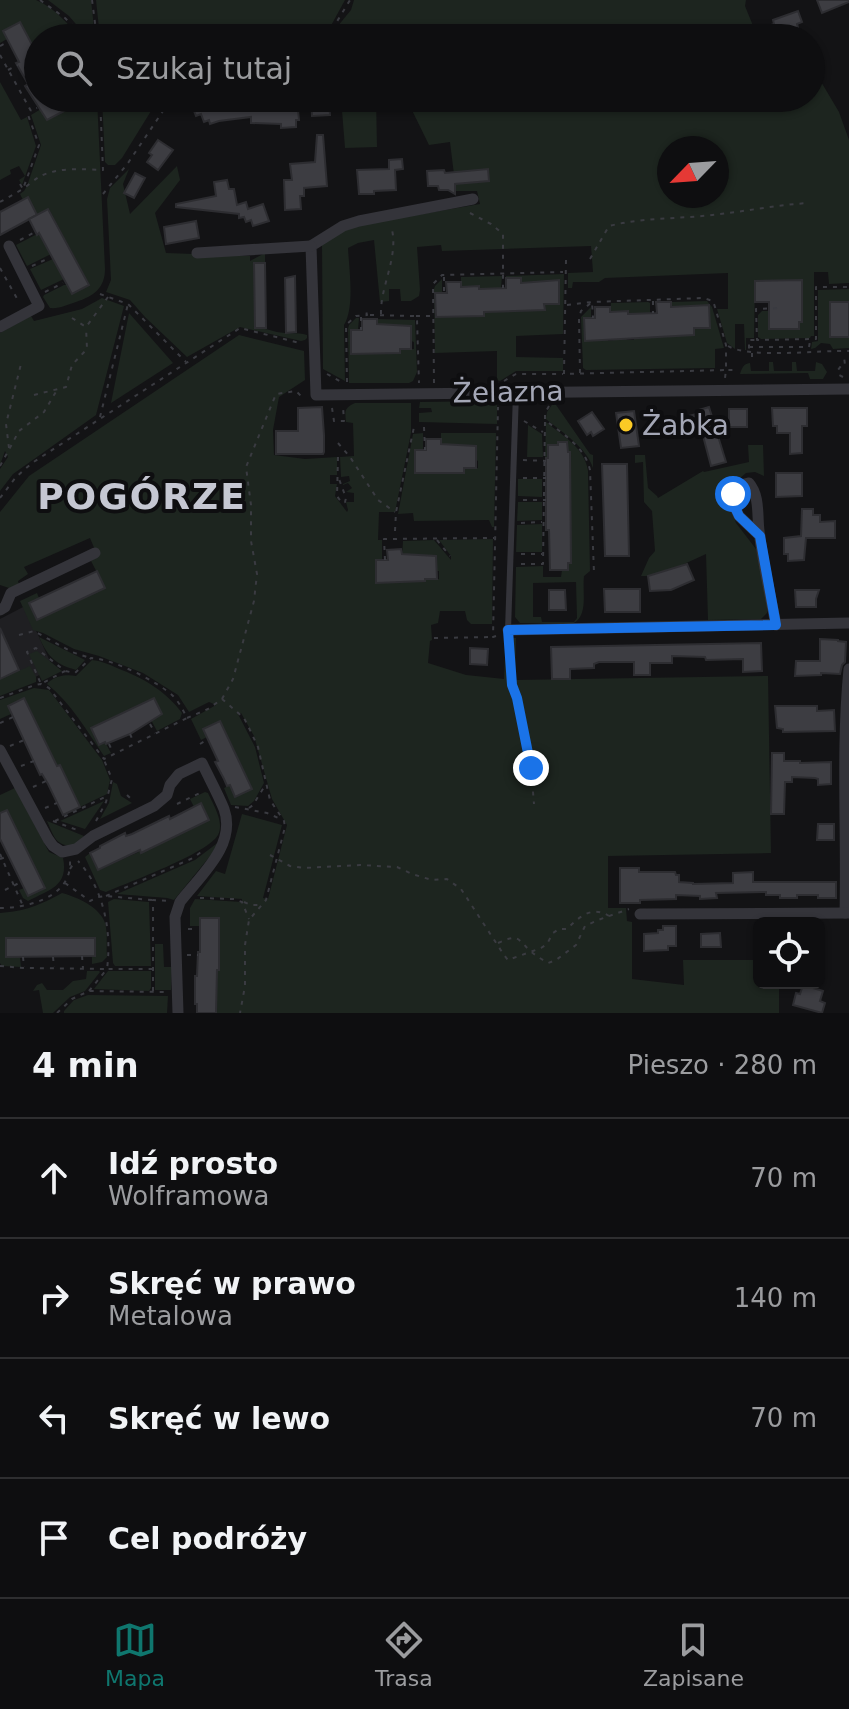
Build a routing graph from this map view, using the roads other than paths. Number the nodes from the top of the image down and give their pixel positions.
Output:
1 (469, 200) road end
2 (9, 246) road end
3 (311, 246) junction
4 (197, 253) dead end
5 (0, 327) edge
6 (848, 385) edge
7 (516, 392) junction
8 (760, 536) dead end
9 (95, 553) dead end
10 (0, 610) edge
11 (849, 623) edge
12 (776, 625) junction
13 (508, 630) joint
14 (849, 669) edge
15 (3, 749) edge
16 (9, 770) edge
17 (634, 912) road end
18 (847, 913) edge
19 (178, 1013) edge

1 - 3 street
2 - 5 street
3 - 4 street
3 - 7 street, Żelazna
6 - 7 street, Żelazna
7 - 13 lane
8 - 12 street
9 - 10 street
11 - 12 street
12 - 13 street
14 - 18 street
15 - 16 street
16 - 19 street
17 - 18 street

